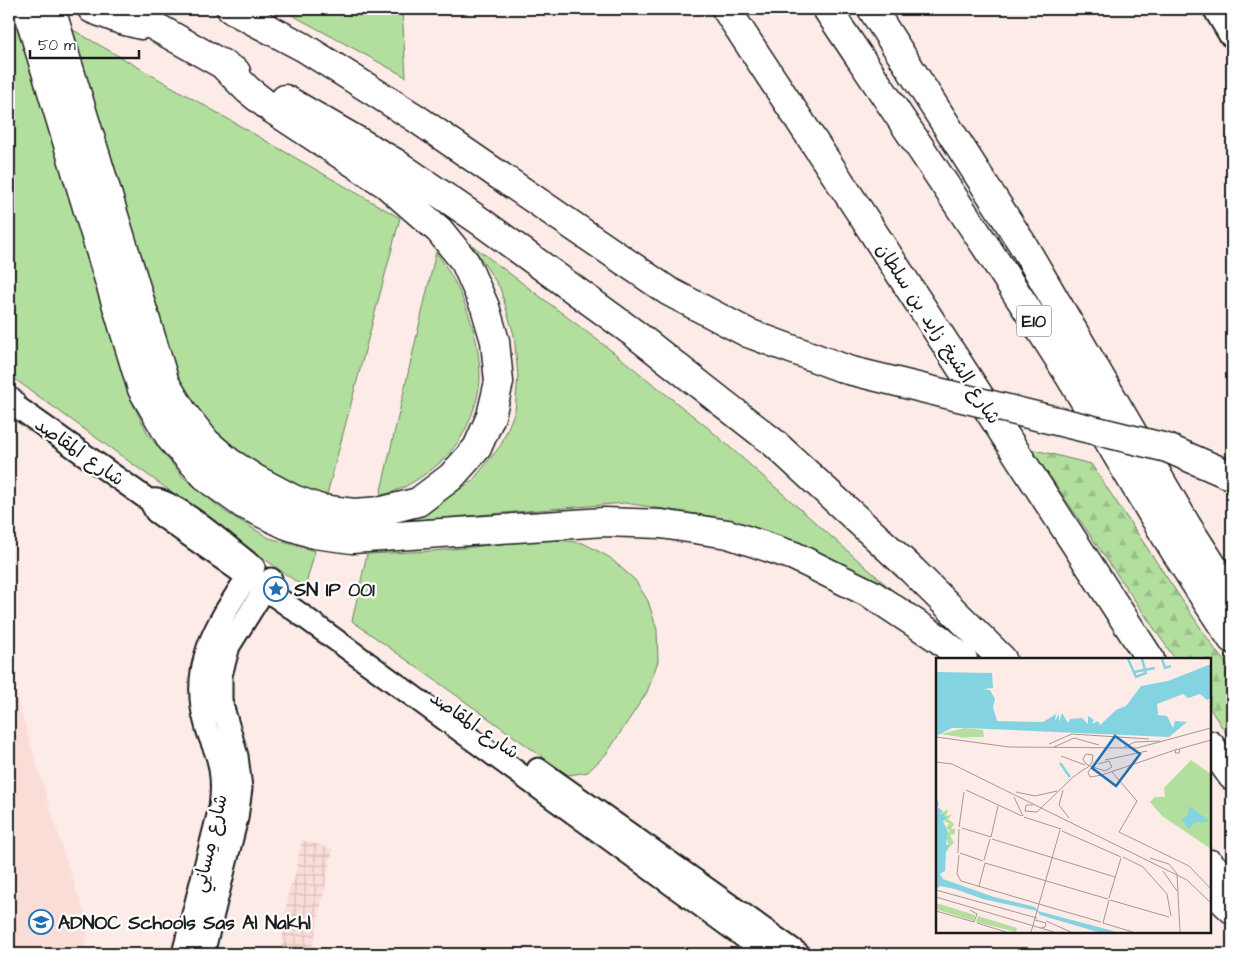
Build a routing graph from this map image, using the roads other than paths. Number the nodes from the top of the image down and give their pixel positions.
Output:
1 (27, 9) edge
2 (51, 9) edge
3 (92, 9) edge
4 (124, 9) edge
5 (231, 9) edge
6 (726, 9) edge
7 (827, 9) edge
8 (872, 9) edge
9 (1216, 9) edge
10 (162, 30) junction
11 (1232, 34) edge
12 (390, 173) junction
13 (9, 402) edge
14 (1232, 476) edge
15 (317, 521) junction
16 (250, 572) junction
17 (268, 584) junction
18 (1232, 596) edge
19 (1232, 639) edge
20 (962, 658) edge
21 (1001, 658) edge
22 (1149, 658) edge
23 (402, 680) junction
24 (1211, 746) edge
25 (1232, 776) edge
26 (1211, 865) edge
27 (1232, 886) edge
28 (1211, 889) edge
29 (1232, 909) edge
30 (182, 954) edge
31 (203, 954) edge
32 (767, 954) edge
33 (799, 954) edge

1 - 15 highway
2 - 15 highway
3 - 10 highway
4 - 10 highway
5 - 14 highway, bridge
6 - 22 highway, شارع الشيخ زايد بن سلطان
7 - 19 highway, E10
8 - 18 highway
9 - 11 main road
10 - 12 highway
12 - 15 highway
12 - 21 highway
13 - 16 street, شارع المقاصد
15 - 20 highway
16 - 17 street, شارع المقاصد
16 - 30 street, شارع مِسانِي
17 - 23 street, شارع المقاصد
17 - 31 street, شارع مِسانِي
23 - 32 street, شارع المقاصد
23 - 33 street, شارع المقاصد
24 - 25 highway
26 - 27 highway
28 - 29 highway

